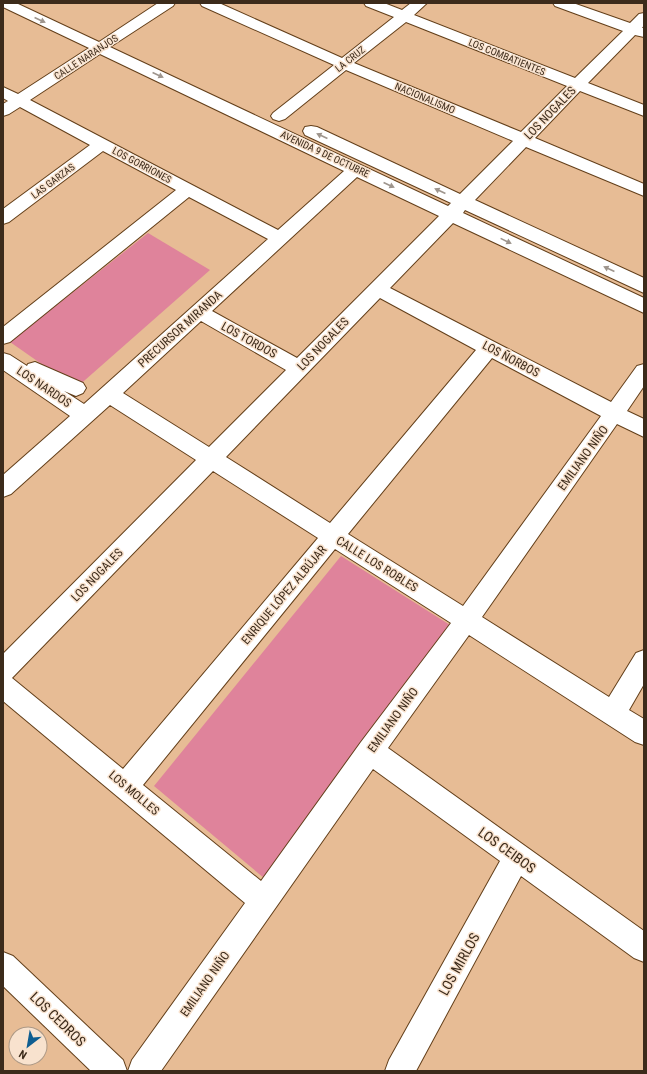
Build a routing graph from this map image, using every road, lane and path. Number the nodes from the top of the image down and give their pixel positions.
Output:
1 (5, 3) edge
2 (36, 3) edge
3 (168, 3) edge
4 (207, 3) edge
5 (371, 3) edge
6 (420, 3) edge
7 (560, 3) edge
8 (404, 16) junction
9 (640, 27) edge
10 (106, 43) junction
11 (344, 64) junction
12 (577, 85) junction
13 (3, 92) edge
14 (243, 99) dead end
15 (20, 100) junction
16 (265, 109) dead end
17 (3, 111) edge
18 (644, 111) edge
19 (291, 122) junction
20 (524, 139) junction
21 (102, 144) junction
22 (356, 169) junction
23 (188, 189) junction
24 (644, 190) edge
25 (457, 208) junction
26 (3, 218) edge
27 (280, 238) junction
28 (644, 286) edge
29 (377, 289) junction
30 (644, 306) edge
31 (199, 312) junction
32 (3, 337) edge
33 (489, 348) junction
34 (3, 354) edge
35 (3, 360) edge
36 (300, 368) junction
37 (644, 371) edge
38 (76, 388) dead end
39 (109, 394) junction
40 (614, 414) junction
41 (84, 415) junction
42 (644, 429) edge
43 (211, 459) junction
44 (3, 488) edge
45 (333, 536) junction
46 (466, 620) junction
47 (644, 661) edge
48 (3, 671) edge
49 (3, 686) edge
50 (613, 714) junction
51 (644, 734) edge
52 (370, 751) junction
53 (125, 786) junction
54 (517, 857) junction
55 (264, 901) junction
56 (644, 948) edge
57 (3, 966) edge
58 (112, 1071) edge
59 (143, 1071) edge
60 (400, 1071) edge

1 -> 10 street, AVENIDA 9 DE OCTUBRE
2 - 10 street, AVENIDA 9 DE OCTUBRE
3 - 10 street, CALLE NARANJOS
4 - 11 street, NACIONALISMO
5 - 8 street, LOS COMBATIENTES
6 - 8 street, LA CRUZ
7 - 9 street
8 - 11 street, LA CRUZ
8 - 12 street, LOS COMBATIENTES
9 - 12 street, LOS NOGALES
10 - 14 street, AVENIDA 9 DE OCTUBRE
10 - 15 street, CALLE NARANJOS
10 -> 22 street, AVENIDA 9 DE OCTUBRE
11 - 19 street, LA CRUZ
11 - 20 street, NACIONALISMO
12 - 18 street, LOS COMBATIENTES
12 - 20 street, LOS NOGALES
13 - 15 street, LOS GORRIONES
15 - 17 street, CALLE NARANJOS
15 - 21 street, LOS GORRIONES
16 - 19 street, AVENIDA 9 DE OCTUBRE
25 -> 19 street, AVENIDA 9 DE OCTUBRE
20 - 24 street, NACIONALISMO
20 - 25 street, LOS NOGALES
21 - 23 street, LOS GORRIONES
21 - 26 street, LAS GARZAS
22 -> 25 street, AVENIDA 9 DE OCTUBRE
22 - 27 street, PRECURSOR MIRANDA
23 - 27 street, LOS GORRIONES
23 - 32 street
28 -> 25 street, AVENIDA 9 DE OCTUBRE
25 - 29 street, LOS NOGALES
25 -> 30 street, AVENIDA 9 DE OCTUBRE
27 - 31 street, PRECURSOR MIRANDA
29 - 33 street, LOS ÑORBOS
29 - 36 street, LOS NOGALES
31 - 36 street, LOS TORDOS
31 - 39 street, PRECURSOR MIRANDA
33 - 40 street, LOS ÑORBOS
33 - 45 street, ENRIQUE LÓPEZ ALBÚJAR
34 - 38 street
35 - 41 street, LOS NARDOS
36 - 43 street, LOS NOGALES
37 - 40 street, EMILIANO NIÑO
39 - 41 street, PRECURSOR MIRANDA
39 - 43 street, CALLE LOS ROBLES
40 - 42 street, LOS ÑORBOS
40 - 46 street, EMILIANO NIÑO
41 - 44 street, PRECURSOR MIRANDA
43 - 45 street, CALLE LOS ROBLES
43 - 48 street, LOS NOGALES
45 - 46 street, CALLE LOS ROBLES
45 - 53 street, ENRIQUE LÓPEZ ALBÚJAR
46 - 50 street, CALLE LOS ROBLES
46 - 52 street, EMILIANO NIÑO
47 - 50 street
49 - 53 street, LOS MOLLES
50 - 51 street, CALLE LOS ROBLES
52 - 54 street, LOS CEIBOS
52 - 55 street, EMILIANO NIÑO
53 - 55 street, LOS MOLLES
54 - 56 street, LOS CEIBOS
54 - 60 street, LOS MIRLOS
55 - 59 street, EMILIANO NIÑO
57 - 58 street, LOS CEDROS

